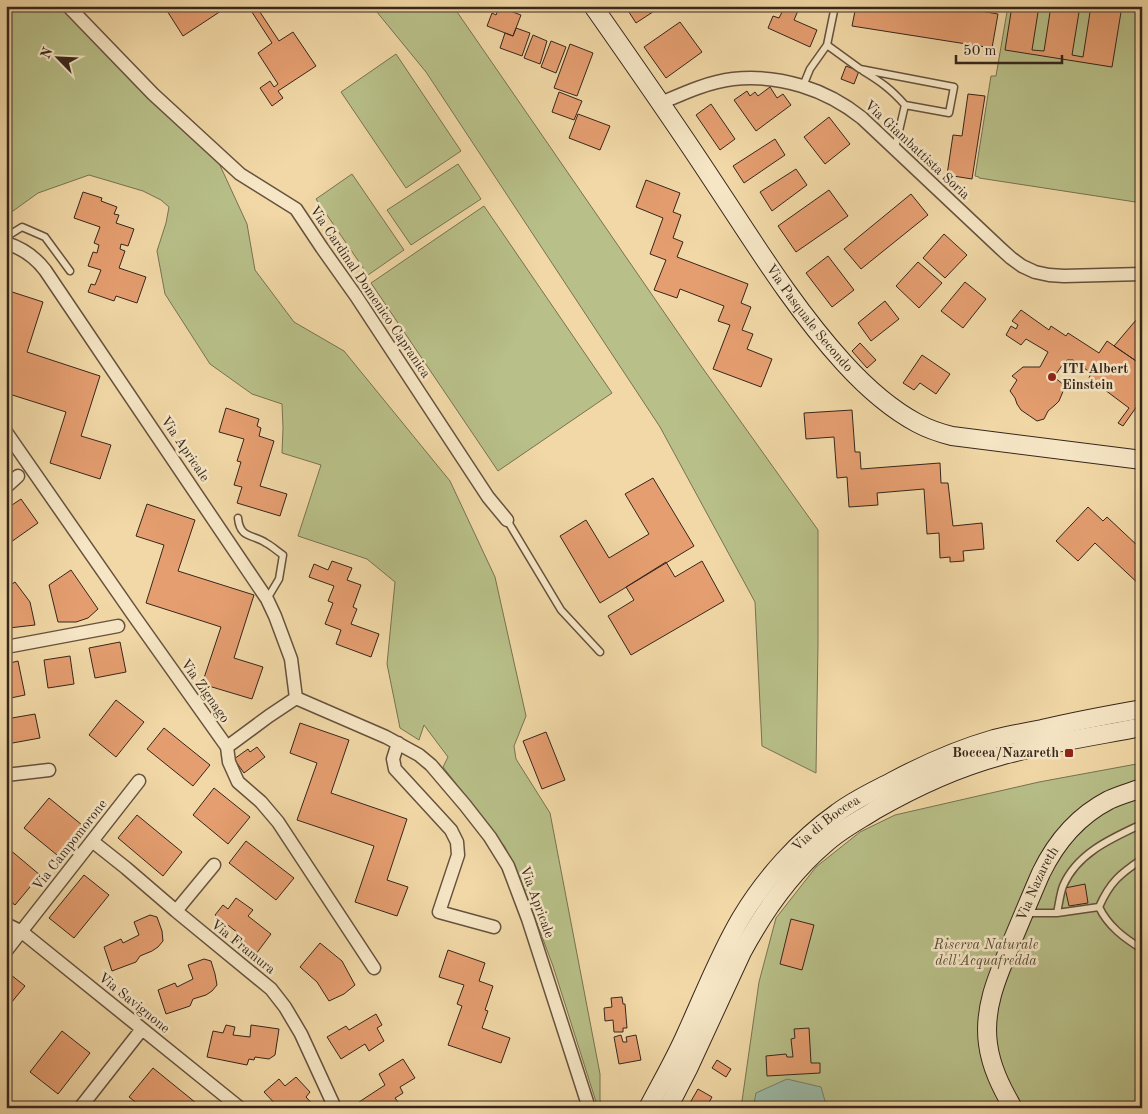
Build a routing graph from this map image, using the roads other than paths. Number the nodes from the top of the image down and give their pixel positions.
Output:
1 (68, 6) edge
2 (593, 6) edge
3 (835, 6) edge
4 (826, 44) junction
5 (860, 69) junction
6 (802, 86) junction
7 (661, 103) junction
8 (904, 105) junction
9 (895, 148) junction
10 (6, 237) edge
11 (6, 243) edge
12 (70, 271) dead end
13 (1142, 274) edge
14 (6, 432) edge
15 (1142, 460) edge
16 (18, 476) dead end
17 (6, 487) edge
18 (238, 518) dead end
19 (507, 520) joint
20 (267, 599) junction
21 (118, 626) dead end
22 (6, 647) edge
23 (600, 652) dead end
24 (296, 698) junction
25 (1142, 709) edge
26 (1142, 727) edge
27 (398, 743) junction
28 (226, 747) junction
29 (49, 770) dead end
30 (6, 775) edge
31 (139, 781) dead end
32 (1142, 788) edge
33 (1142, 824) edge
34 (92, 841) junction
35 (1142, 859) edge
36 (214, 865) dead end
37 (1099, 908) junction
38 (176, 911) junction
39 (1057, 912) junction
40 (1024, 913) junction
41 (6, 924) edge
42 (494, 927) dead end
43 (22, 932) junction
44 (1142, 949) edge
45 (6, 951) edge
46 (374, 968) dead end
47 (142, 1030) junction
48 (80, 1108) edge
49 (240, 1108) edge
50 (335, 1108) edge
51 (589, 1108) edge
52 (648, 1108) edge
53 (668, 1108) edge
54 (1013, 1108) edge

1 - 19 street, Via Cardinal Domenico Capranica
2 - 7 main road, Via Pasquale Secondo
3 - 4 lane
4 - 5 lane
4 - 6 lane
5 - 8 lane
5 - 8 lane
6 - 7 street, Via Giambattista Soria
6 - 9 street, Via Giambattista Soria
7 - 15 main road, Via Pasquale Secondo
8 - 9 lane
9 - 13 street, Via Giambattista Soria
10 - 12 lane
11 - 20 street, Via Apricale
14 - 28 street, Via Zignago
16 - 17 street
18 - 20 lane
19 - 23 lane
20 - 24 street, Via Apricale
21 - 22 street
24 - 27 street, Via Apricale
24 - 28 street
25 - 52 main road, Via di Boccea
26 - 53 main road, Via di Boccea
27 - 42 street
27 - 51 street, Via Apricale
28 - 46 street, Via Zignago
29 - 30 street
31 - 34 street, Via Campomorone
32 - 40 main road, Via Nazareth
33 - 39 lane
34 - 38 street, Via Framura
34 - 43 street, Via Campomorone
35 - 37 lane
36 - 38 street
37 - 39 lane
37 - 44 lane
38 - 50 street, Via Framura
39 - 40 lane
40 - 54 main road, Via Nazareth
41 - 43 street, Via Savignone
43 - 45 street, Via Campomorone
43 - 47 street, Via Savignone
47 - 48 street
47 - 49 street, Via Savignone

